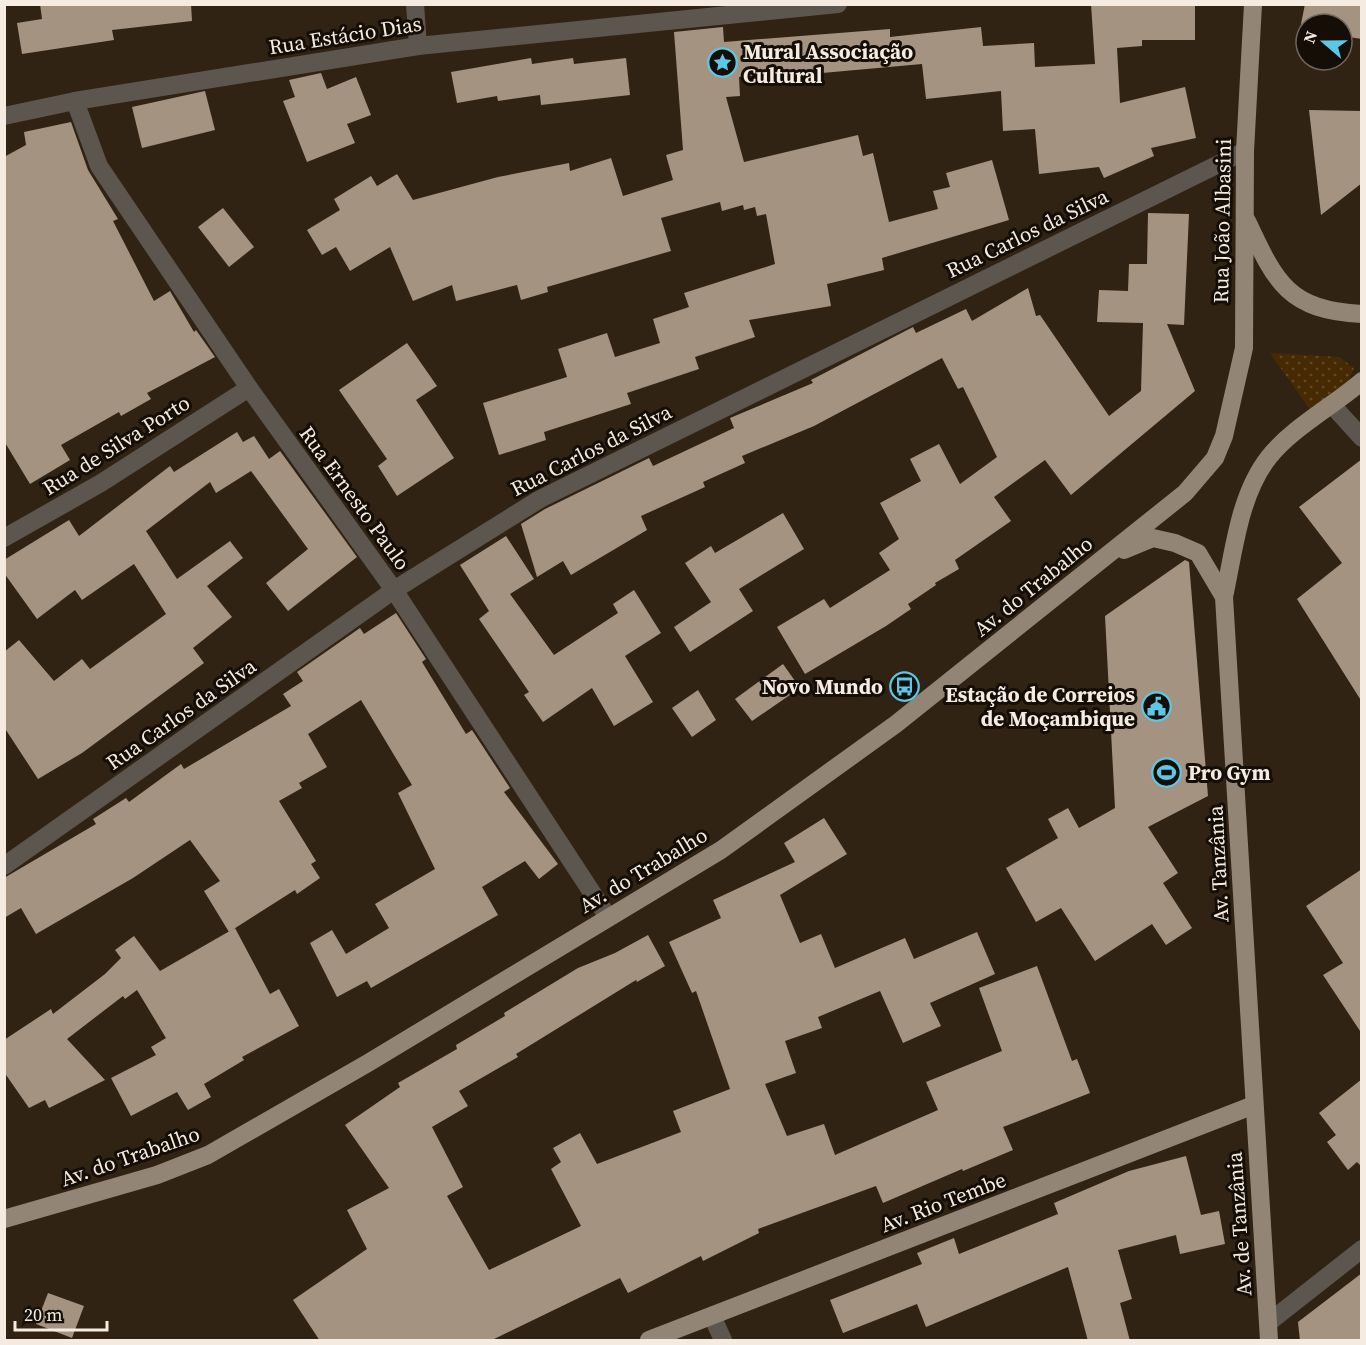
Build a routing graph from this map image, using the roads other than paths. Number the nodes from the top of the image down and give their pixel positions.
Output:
1 (415, 4) edge
2 (838, 4) edge
3 (1252, 4) edge
4 (418, 46) junction
5 (75, 101) junction
6 (4, 116) edge
7 (1245, 151) junction
8 (1244, 214) junction
9 (1362, 314) edge
10 (1362, 381) edge
11 (249, 388) junction
12 (1333, 406) junction
13 (1224, 436) joint
14 (1362, 438) edge
15 (4, 538) edge
16 (1105, 557) junction
17 (394, 590) junction
18 (1224, 597) junction
19 (4, 866) edge
20 (608, 917) junction
21 (1254, 1105) junction
22 (4, 1219) edge
23 (1362, 1249) edge
24 (712, 1316) junction
25 (1268, 1332) edge
26 (649, 1341) edge
27 (723, 1341) edge

1 - 4 street
2 - 4 street, Rua Estácio Dias
3 - 7 main road, Rua João Albasini
4 - 5 street, Rua Estácio Dias
5 - 6 street, Rua Estácio Dias
5 - 11 street, Rua Ernesto Paulo
7 - 8 main road, Rua João Albasini
7 - 17 street, Rua Carlos da Silva
8 - 9 main road
8 - 13 main road, Rua João Albasini
10 - 12 main road, Av. Tanzânia
11 - 15 street, Rua de Silva Porto
11 - 17 street, Rua Ernesto Paulo
12 - 14 street
12 - 18 main road, Av. Tanzânia
13 - 16 main road, Av. do Trabalho
16 - 18 main road
16 - 20 main road, Av. do Trabalho
17 - 19 street, Rua Carlos da Silva
17 - 20 street, Rua Ernesto Paulo
18 - 21 main road, Av. Tanzânia
20 - 22 main road, Av. do Trabalho
21 - 24 main road, Av. Rio Tembe
21 - 25 main road, Av. de Tanzânia
23 - 25 street
24 - 26 main road, Av. Rio Tembe
24 - 27 street

